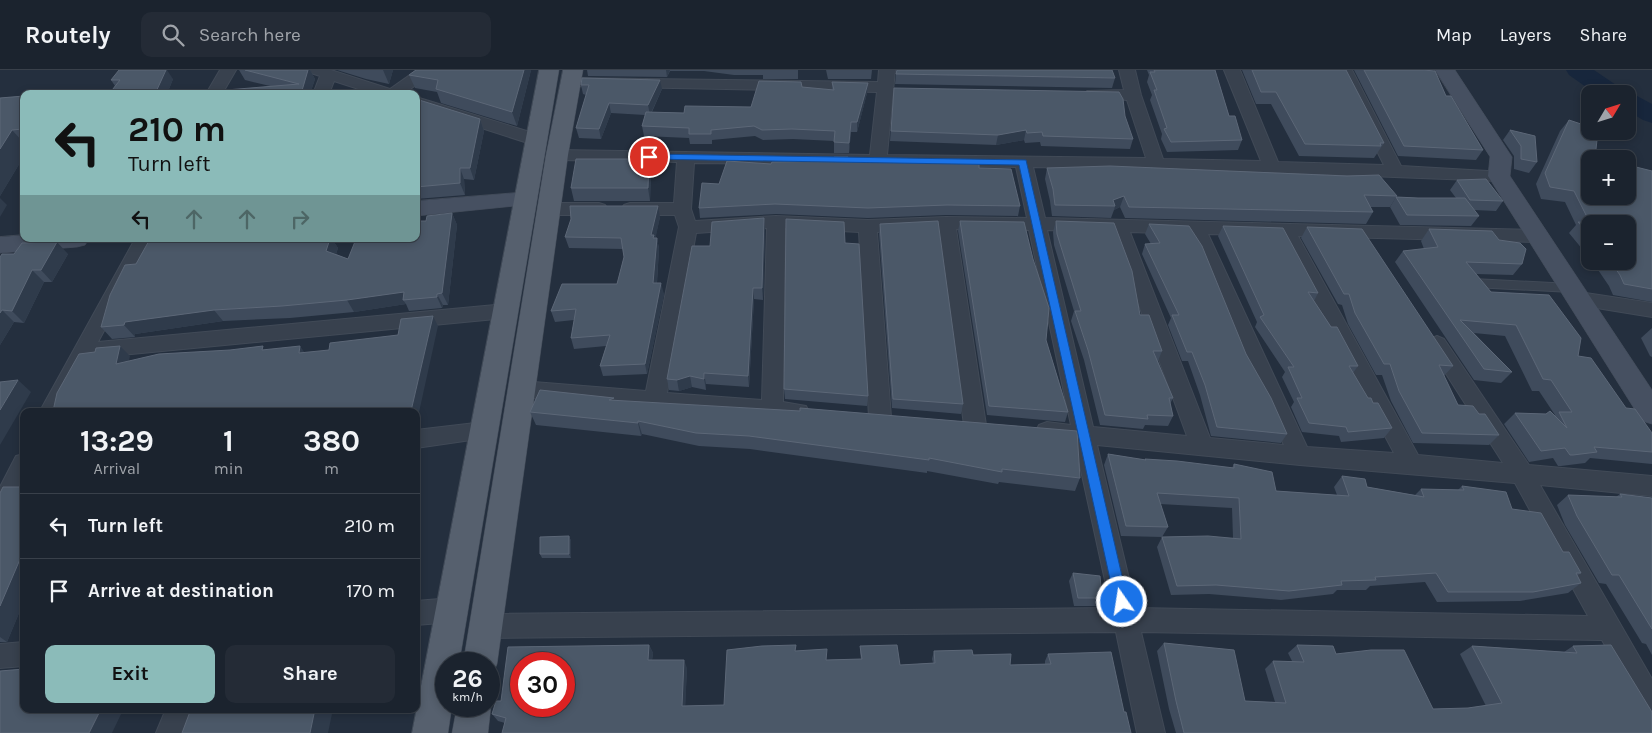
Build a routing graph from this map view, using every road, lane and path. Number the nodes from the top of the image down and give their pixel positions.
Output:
1 (228, 70) edge
2 (427, 70) edge
3 (887, 70) edge
4 (1127, 70) edge
5 (1232, 70) edge
6 (1344, 70) edge
7 (1445, 70) edge
8 (322, 72) edge
9 (564, 74) edge
10 (884, 89) junction
11 (216, 90) edge
12 (321, 90) edge
13 (379, 90) edge
14 (398, 90) edge
15 (904, 92) edge
16 (1073, 94) edge
17 (1133, 95) junction
18 (420, 103) edge
19 (547, 148) junction
20 (686, 158) junction
21 (878, 161) junction
22 (1023, 162) junction
23 (1156, 163) junction
24 (1272, 168) junction
25 (1395, 171) junction
26 (1499, 176) junction
27 (538, 204) junction
28 (420, 209) edge
29 (685, 218) junction
30 (776, 222) junction
31 (946, 223) junction
32 (1037, 224) junction
33 (868, 226) junction
34 (1119, 226) junction
35 (1196, 227) junction
36 (1285, 230) junction
37 (1539, 236) junction
38 (57, 242) edge
39 (142, 242) edge
40 (7, 250) edge
41 (1473, 283) edge
42 (1576, 293) junction
43 (1652, 310) edge
44 (506, 312) junction
45 (1426, 328) edge
46 (84, 351) junction
47 (521, 389) junction
48 (655, 400) junction
49 (54, 408) edge
50 (1650, 408) edge
51 (772, 410) junction
52 (821, 413) edge
53 (880, 417) edge
54 (975, 425) edge
55 (1025, 429) edge
56 (484, 431) junction
57 (1084, 434) junction
58 (420, 439) edge
59 (1202, 446) junction
60 (1300, 456) junction
61 (1412, 464) junction
62 (20, 473) edge
63 (1522, 474) junction
64 (1652, 486) edge
65 (11, 495) edge
66 (452, 610) junction
67 (420, 613) edge
68 (1126, 620) junction
69 (486, 626) junction
70 (1609, 628) junction
71 (447, 652) edge
72 (482, 652) edge
73 (20, 654) edge
74 (0, 656) edge
75 (1652, 705) edge
76 (178, 713) edge
77 (435, 717) edge
78 (472, 717) edge
79 (170, 733) edge
80 (430, 733) edge
81 (470, 733) edge
82 (1151, 733) edge

1 - 11 street
2 - 14 street
3 - 10 street
4 - 17 street
5 - 24 street
6 - 25 street
7 - 26 street
8 - 12 street
8 - 13 street
9 - 10 street
9 - 19 main road
10 - 15 street
10 - 21 street
16 - 17 street
17 - 23 street
18 - 19 street
19 - 20 street
19 - 27 main road
20 - 21 street
20 - 29 street
21 - 22 street
22 - 23 street
22 - 32 street
23 - 24 street
24 - 25 street
25 - 26 street
26 - 37 street
27 - 28 street
27 - 29 street
27 - 44 main road
27 - 47 main road
29 - 30 street
29 - 48 street
30 - 33 street
30 - 51 street
31 - 32 street
31 - 33 street
31 - 54 street
32 - 34 street
32 - 57 street
33 - 53 street
34 - 35 street
34 - 59 street
35 - 36 street
35 - 60 street
36 - 37 street
36 - 61 street
37 - 42 street
38 - 40 street
39 - 46 street
41 - 42 lane
42 - 43 street
42 - 50 street
44 - 46 street
44 - 56 main road
45 - 63 street
46 - 49 street
47 - 48 street
47 - 69 main road
48 - 51 street
51 - 52 street
55 - 57 street
56 - 58 street
56 - 66 main road
57 - 59 street
57 - 68 street
59 - 60 street
60 - 61 street
61 - 63 street
62 - 65 street
63 - 64 street
63 - 70 street
66 - 67 street
66 - 71 main road
68 - 69 street
68 - 70 street
68 - 82 street
69 - 72 main road
70 - 75 street
73 - 74 street
76 - 79 street
77 - 80 main road
78 - 81 main road

